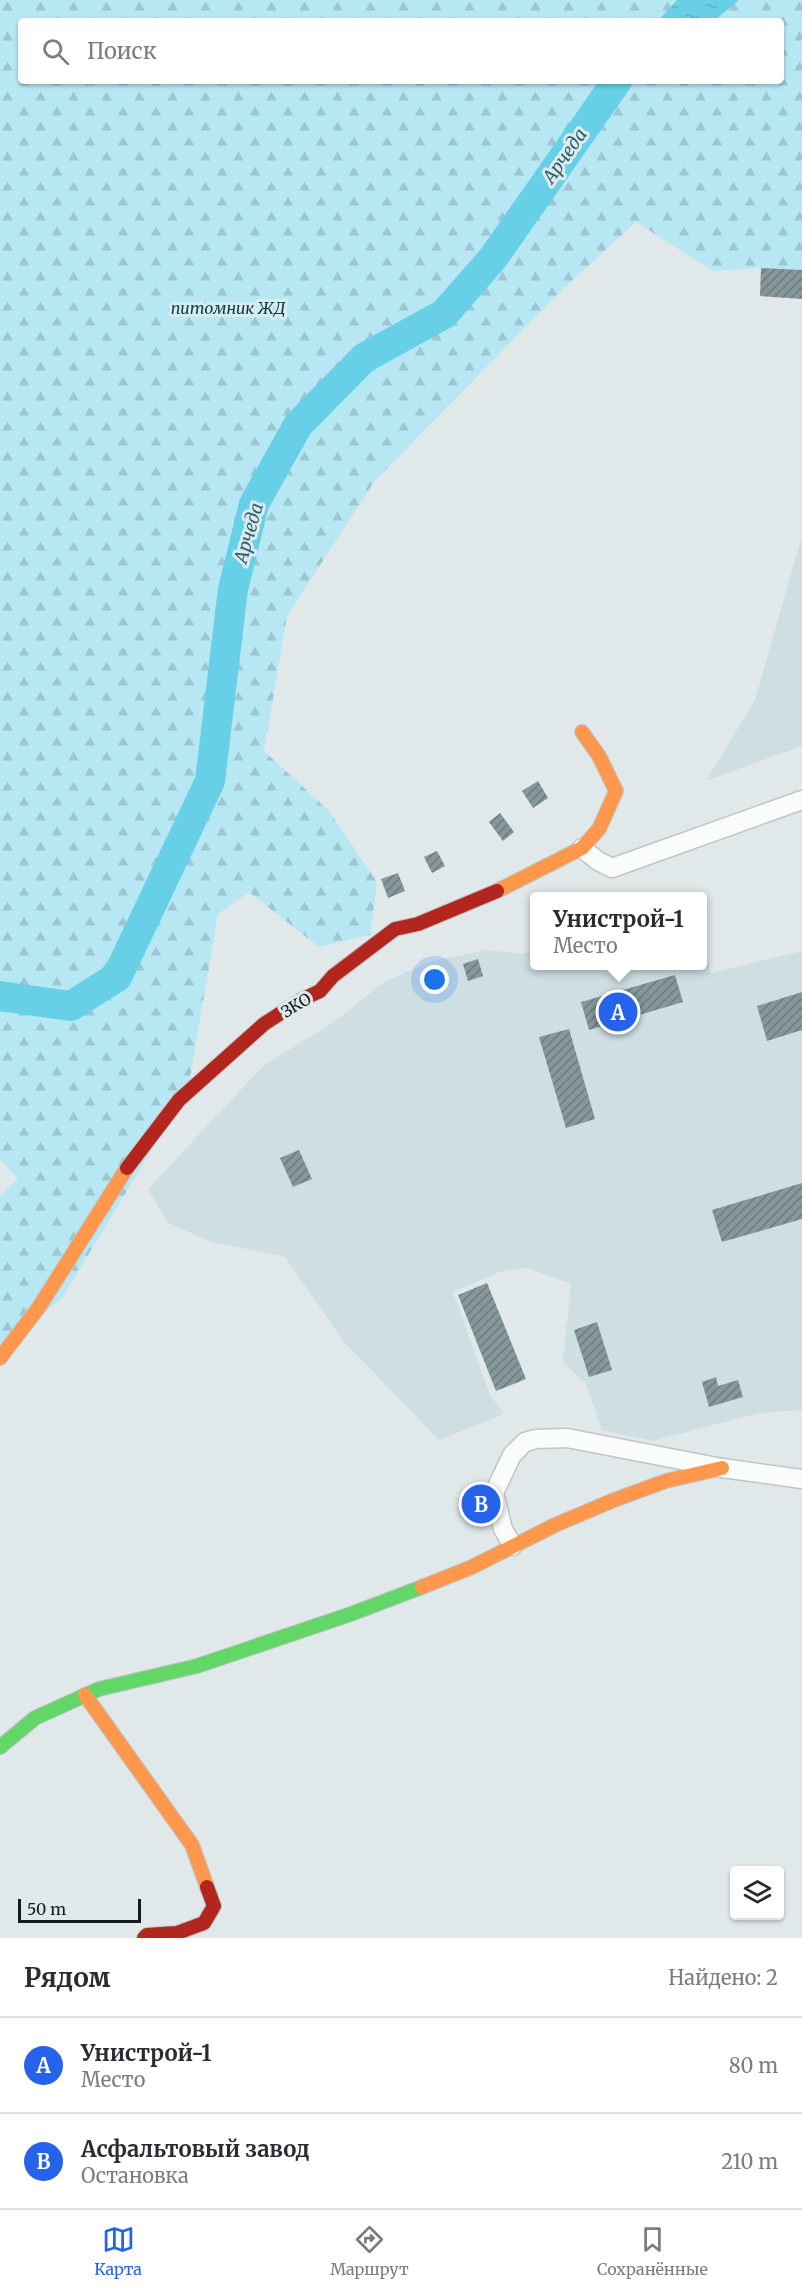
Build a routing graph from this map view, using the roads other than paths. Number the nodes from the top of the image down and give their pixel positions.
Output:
1 (582, 732) dead end
2 (802, 800) edge
3 (582, 848) junction
4 (0, 1358) edge
5 (722, 1467) junction
6 (802, 1479) edge
7 (513, 1546) junction
8 (85, 1695) junction
9 (0, 1748) edge
10 (144, 1938) edge

1 - 3 street, ЗКО
2 - 3 street
3 - 4 street, ЗКО
5 - 6 street
5 - 7 street
5 - 7 street
7 - 8 street
8 - 9 street
8 - 10 street

